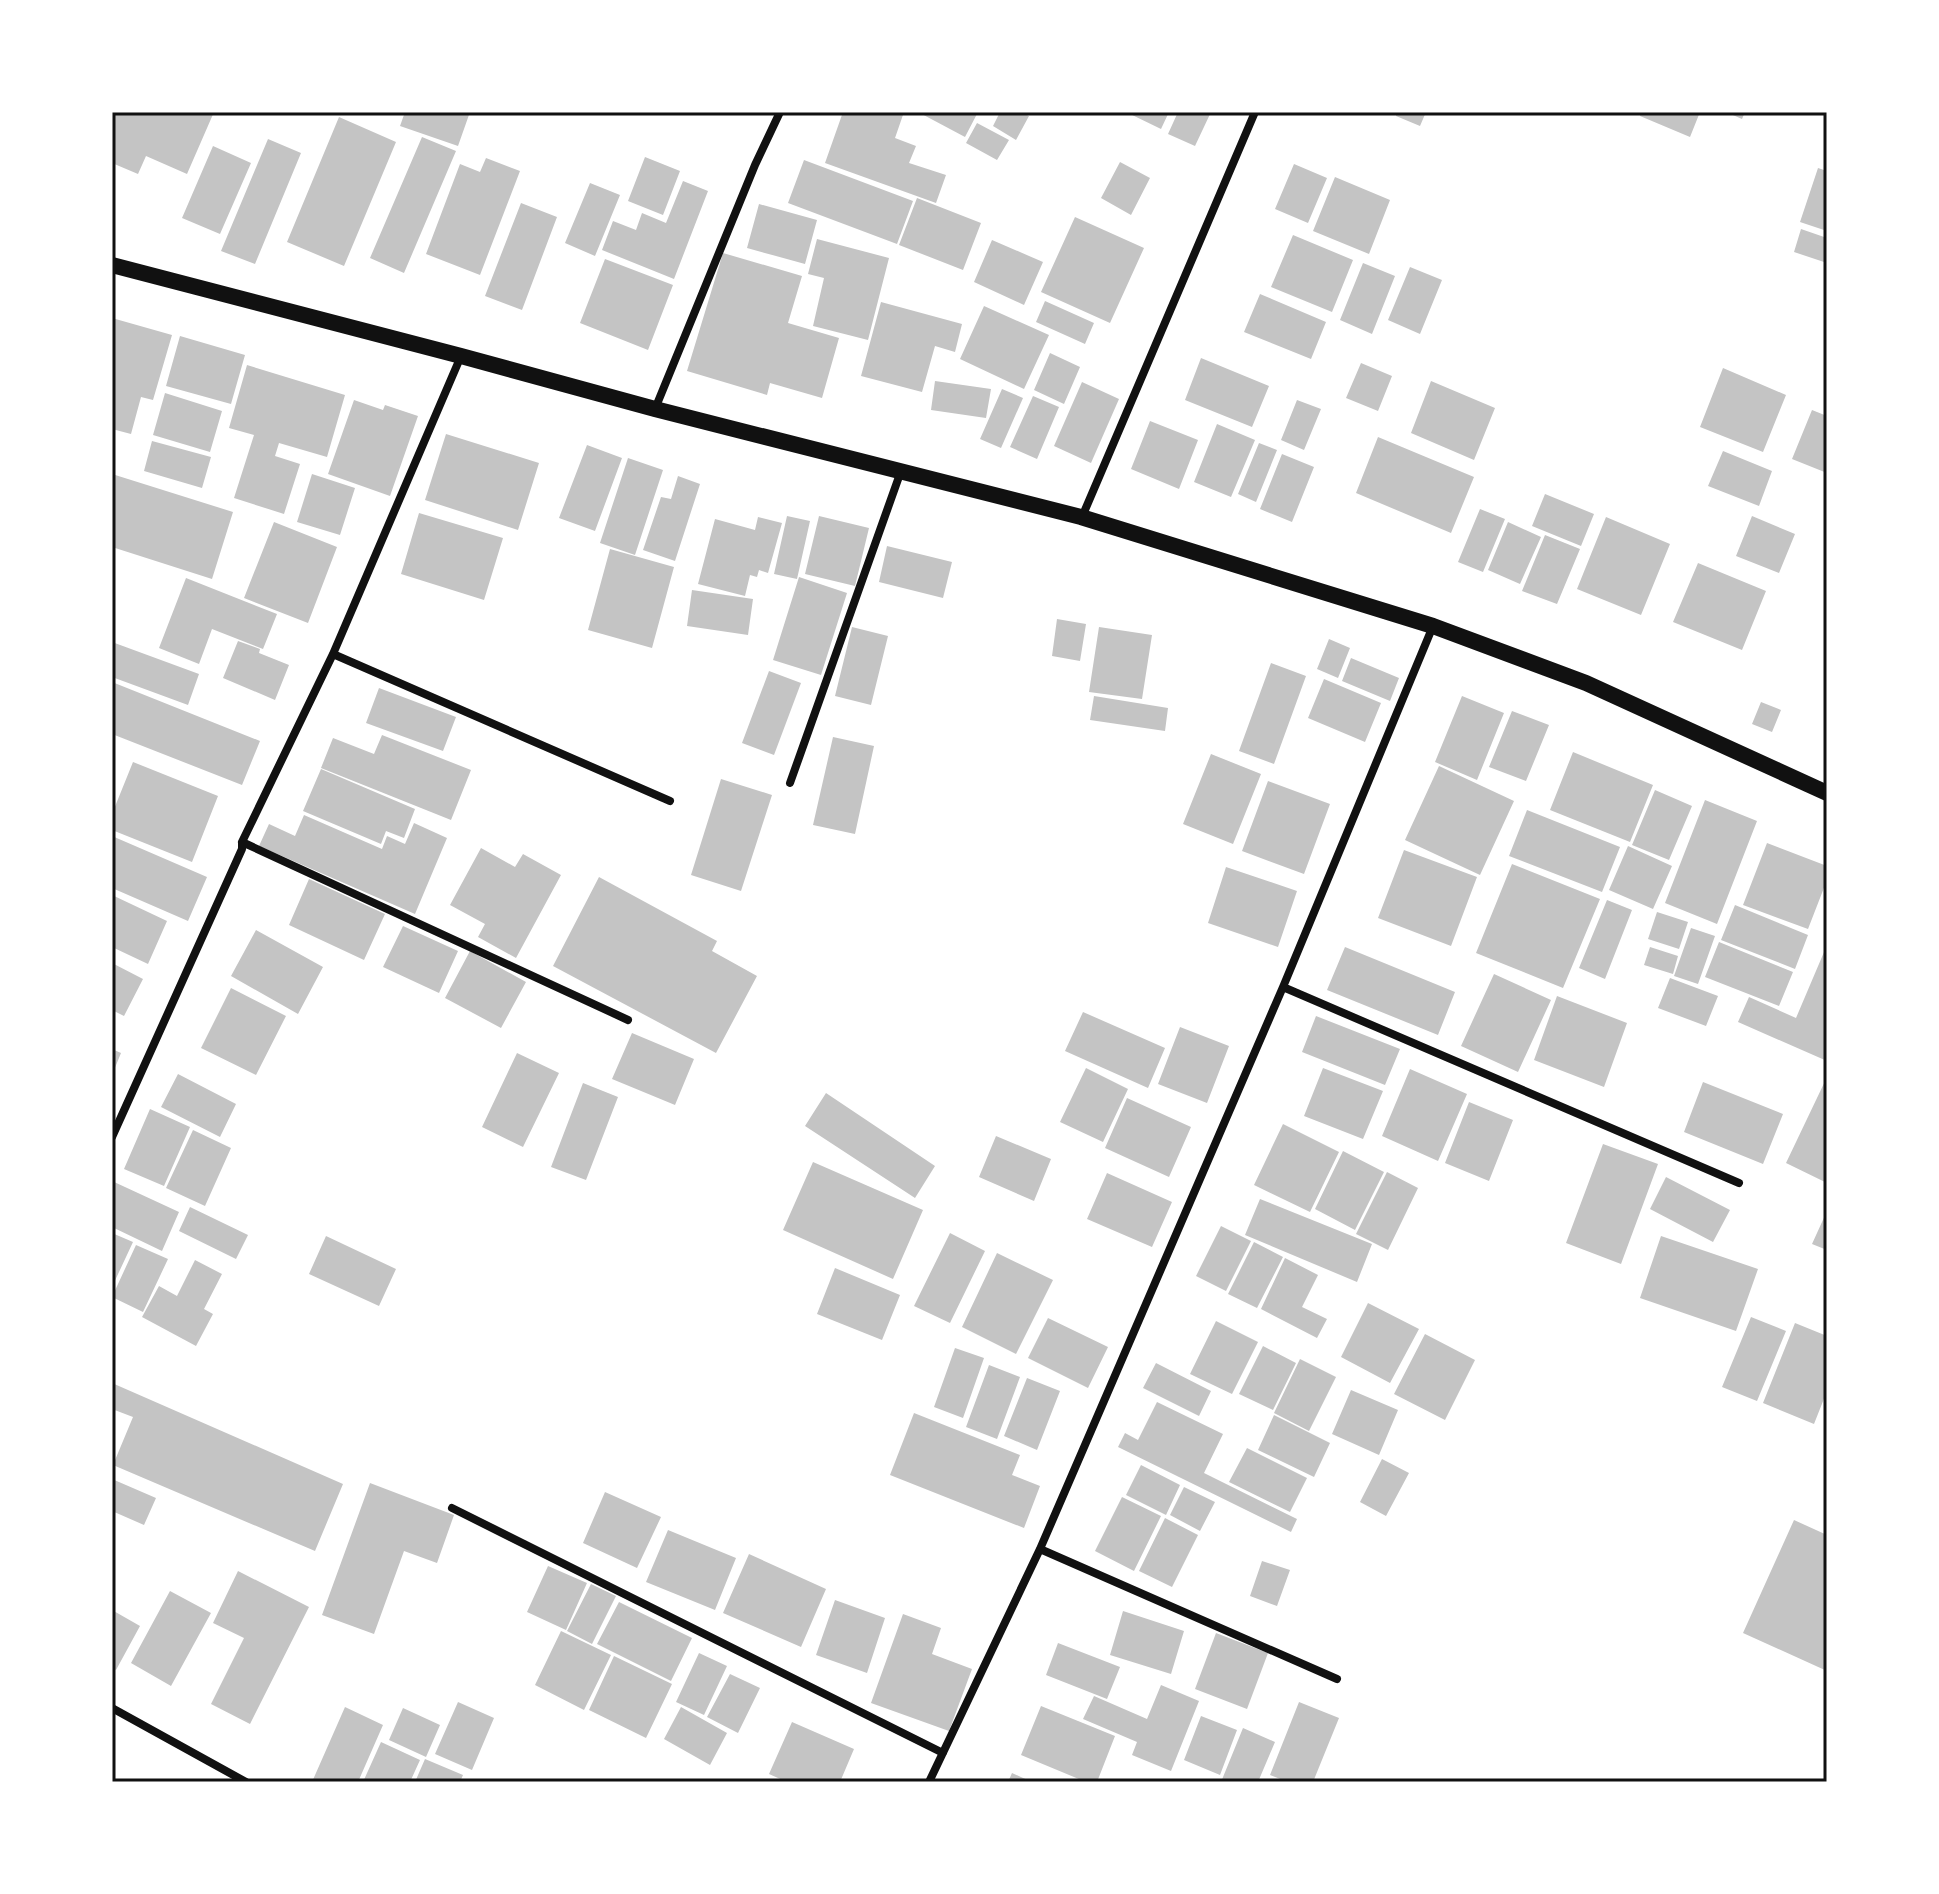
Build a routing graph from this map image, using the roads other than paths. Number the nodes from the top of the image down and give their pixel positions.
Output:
1 (780, 112) edge
2 (1255, 112) edge
3 (112, 265) edge
4 (461, 356) junction
5 (655, 409) junction
6 (901, 471) junction
7 (1081, 517) junction
8 (1433, 626) junction
9 (333, 654) junction
10 (790, 783) dead end
11 (1827, 793) edge
12 (670, 801) dead end
13 (242, 842) junction
14 (1283, 987) junction
15 (628, 1020) dead end
16 (112, 1137) edge
17 (1739, 1183) dead end
18 (452, 1508) dead end
19 (1040, 1549) junction
20 (1337, 1679) dead end
21 (112, 1708) edge
22 (943, 1753) junction
23 (246, 1782) edge
24 (929, 1782) edge

1 - 5 street
2 - 7 street
3 - 4 main road
4 - 5 main road
4 - 9 street
5 - 6 main road
6 - 7 main road
6 - 10 street
7 - 8 main road
8 - 11 main road
8 - 14 street
9 - 12 street
9 - 13 street
13 - 15 street
13 - 16 street
14 - 17 street
14 - 19 street
18 - 22 street
19 - 20 street
19 - 22 street
21 - 23 street
22 - 24 street

